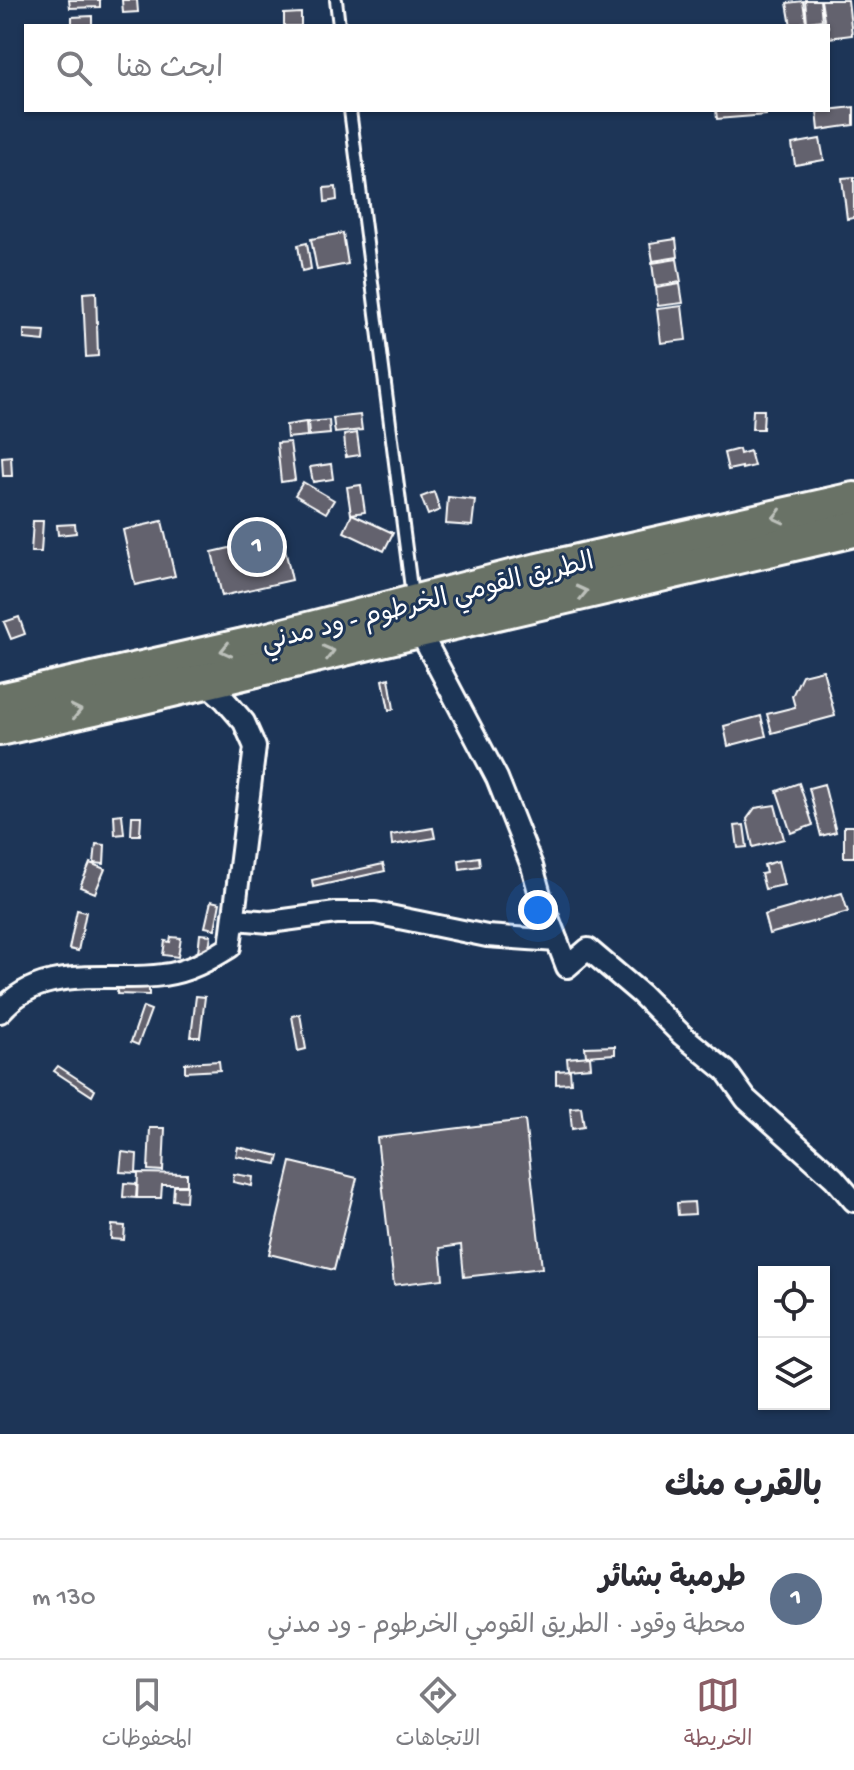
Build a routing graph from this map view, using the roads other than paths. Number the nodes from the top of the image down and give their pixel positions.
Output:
1 (336, 0) edge
2 (339, 24) edge
3 (350, 112) edge
4 (854, 500) edge
5 (854, 529) edge
6 (416, 616) junction
7 (205, 682) junction
8 (0, 701) edge
9 (0, 728) edge
10 (235, 919) junction
11 (557, 941) junction
12 (0, 1012) edge
13 (854, 1201) edge

1 - 2 lane
3 - 6 lane
4 -> 6 highway, الطريق القومي الخرطوم - ود مدني
6 -> 5 highway, الطريق القومي الخرطوم - ود مدني
7 -> 6 highway, الطريق القومي الخرطوم - ود مدني
6 -> 8 highway, الطريق القومي الخرطوم - ود مدني
6 - 11 street
9 -> 7 highway, الطريق القومي الخرطوم - ود مدني
7 - 10 street
10 - 11 street
10 - 12 street
11 - 13 street

